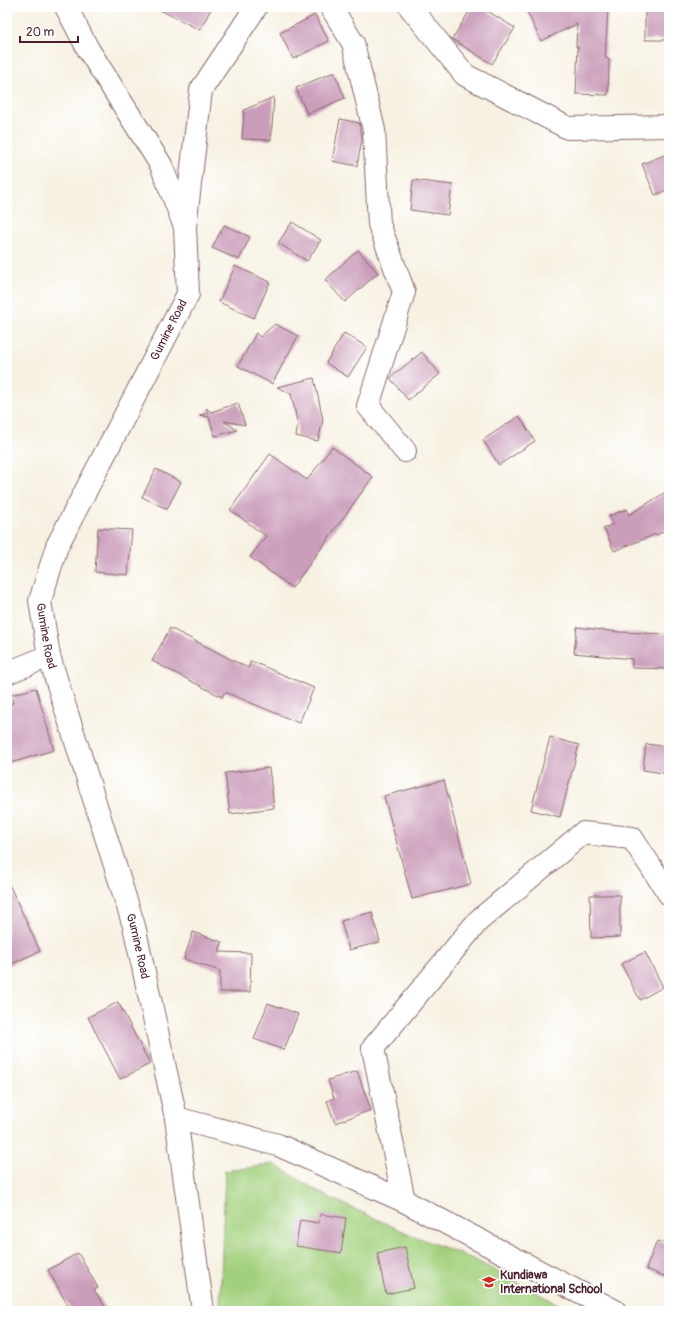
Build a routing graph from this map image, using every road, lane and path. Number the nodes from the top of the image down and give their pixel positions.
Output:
1 (66, 7) edge
2 (256, 7) edge
3 (331, 7) edge
4 (410, 7) edge
5 (669, 126) edge
6 (185, 227) junction
7 (405, 451) dead end
8 (49, 656) junction
9 (7, 673) edge
10 (669, 894) edge
11 (176, 1118) junction
12 (404, 1200) junction
13 (203, 1311) edge
14 (615, 1311) edge

1 - 6 street, Gumine Road
2 - 6 street
3 - 7 street
4 - 5 street
6 - 8 street, Gumine Road
8 - 9 street
8 - 11 street, Gumine Road
10 - 12 street
11 - 12 street
11 - 13 street, Gumine Road
12 - 14 street

